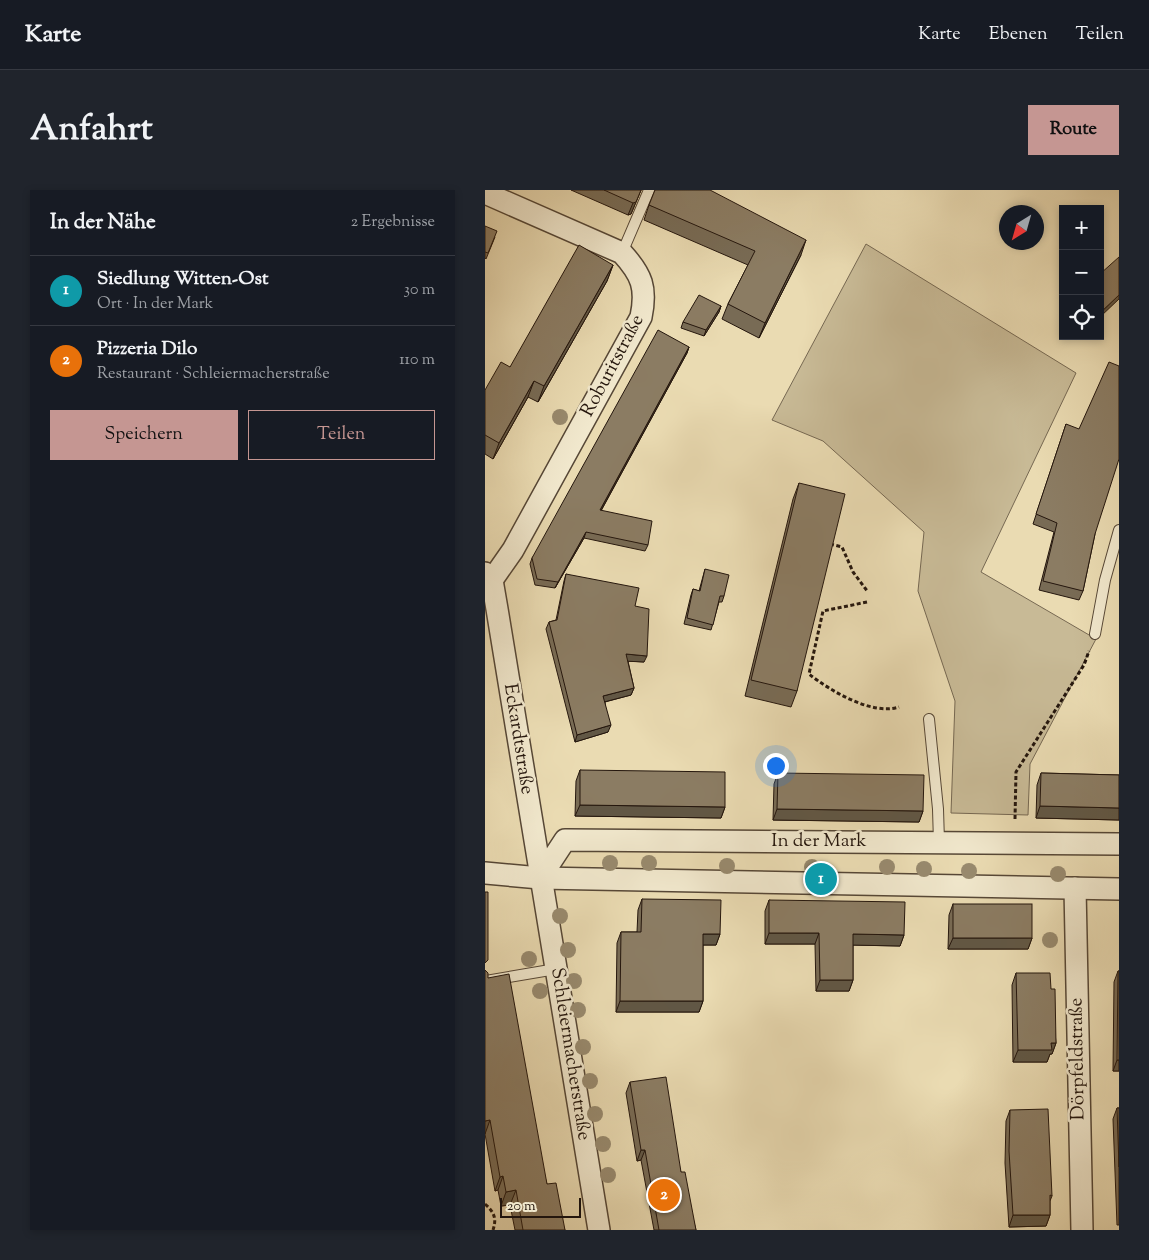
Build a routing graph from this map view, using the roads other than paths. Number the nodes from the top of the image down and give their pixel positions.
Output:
1 (649, 190) edge
2 (485, 194) edge
3 (621, 253) junction
4 (1119, 530) edge
5 (488, 576) edge
6 (1095, 634) road end
7 (929, 719) dead end
8 (939, 842) junction
9 (1119, 844) edge
10 (485, 873) edge
11 (540, 878) junction
12 (1075, 888) junction
13 (1119, 889) edge
14 (556, 969) junction
15 (485, 981) edge
16 (599, 1230) edge
17 (1082, 1230) edge

1 - 3 lane
2 - 3 street, Roburitstraße
3 - 5 street, Roburitstraße
4 - 6 lane
5 - 11 street, Eckardtstraße
7 - 8 lane
8 - 9 street, In der Mark
8 - 11 street, In der Mark
10 - 11 street
11 - 12 street
11 - 14 street, Schleiermacherstraße
12 - 13 street
12 - 17 street, Dörpfeldstraße
14 - 15 lane
14 - 16 street, Schleiermacherstraße

